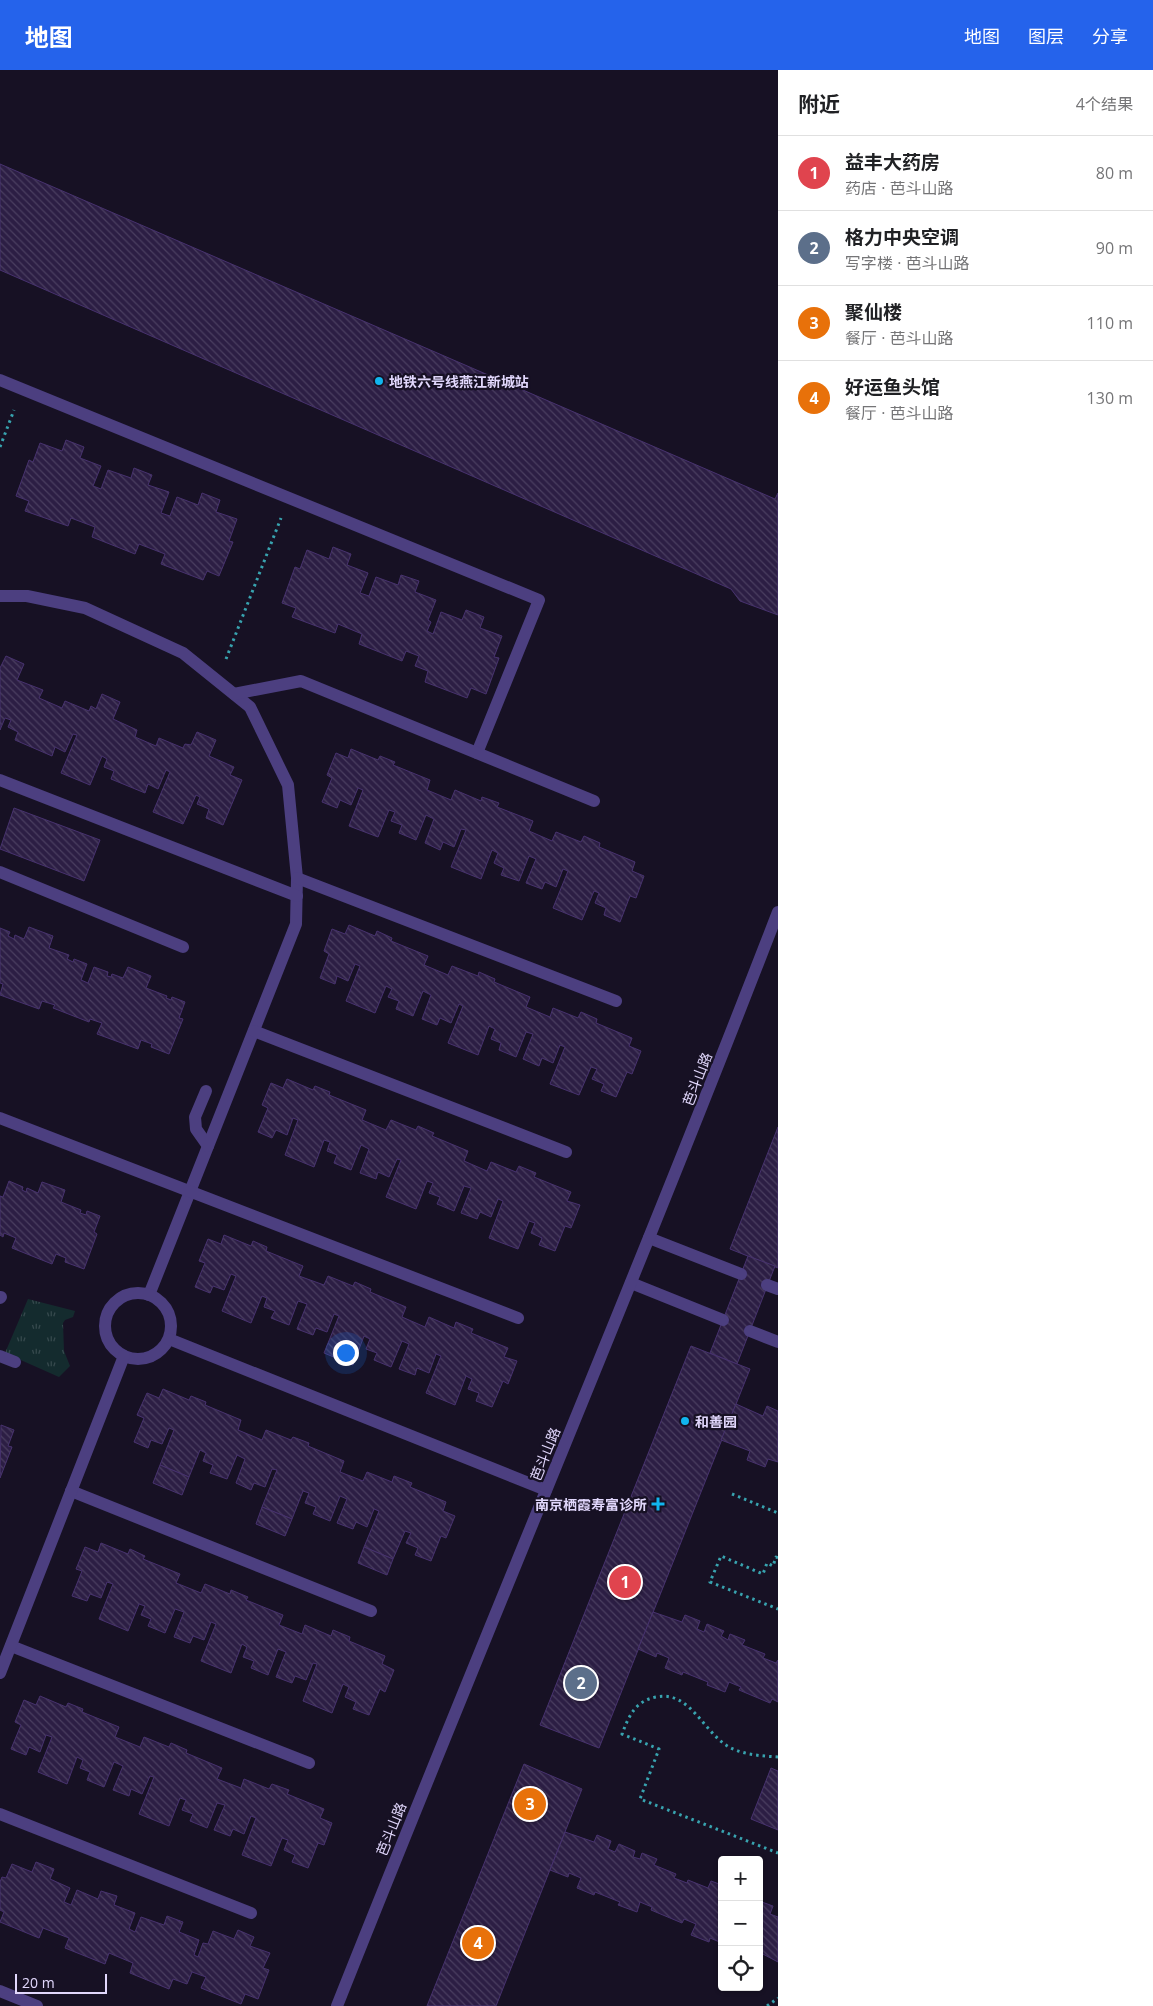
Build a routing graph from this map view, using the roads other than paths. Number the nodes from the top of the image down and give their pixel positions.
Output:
1 (0, 380) edge
2 (0, 596) edge
3 (234, 694) junction
4 (477, 753) junction
5 (0, 780) edge
6 (594, 801) dead end
7 (0, 872) edge
8 (297, 878) junction
9 (297, 896) junction
10 (778, 912) edge
11 (183, 947) dead end
12 (616, 1001) dead end
13 (254, 1031) junction
14 (206, 1091) dead end
15 (0, 1118) edge
16 (208, 1146) junction
17 (566, 1152) dead end
18 (190, 1192) junction
19 (649, 1238) junction
20 (741, 1274) dead end
21 (631, 1283) junction
22 (150, 1295) junction
23 (518, 1318) dead end
24 (723, 1320) dead end
25 (750, 1331) dead end
26 (169, 1339) junction
27 (778, 1342) edge
28 (0, 1356) edge
29 (124, 1356) junction
30 (15, 1362) dead end
31 (71, 1490) junction
32 (546, 1490) junction
33 (371, 1611) dead end
34 (11, 1646) junction
35 (0, 1674) edge
36 (309, 1763) dead end
37 (0, 1814) edge
38 (251, 1914) dead end
39 (0, 1991) edge
40 (37, 2006) edge
41 (337, 2006) edge

1 - 4 street
2 - 3 street
3 - 4 street
3 - 8 street
4 - 6 street
5 - 9 street
7 - 11 street
8 - 9 street
8 - 12 street
9 - 13 street
10 - 19 street, 芭斗山路
13 - 16 street
13 - 17 street
14 - 16 street
15 - 18 street
16 - 18 street
18 - 22 street
18 - 23 street
19 - 20 street
19 - 21 street, 芭斗山路
21 - 24 street
21 - 32 street, 芭斗山路
22 - 26 street
22 - 29 street
25 - 27 street
26 - 29 street
26 - 32 street
28 - 30 street
29 - 31 street
31 - 33 street
31 - 34 street
32 - 41 street, 芭斗山路
34 - 35 street
34 - 36 street
37 - 38 street
39 - 40 street

